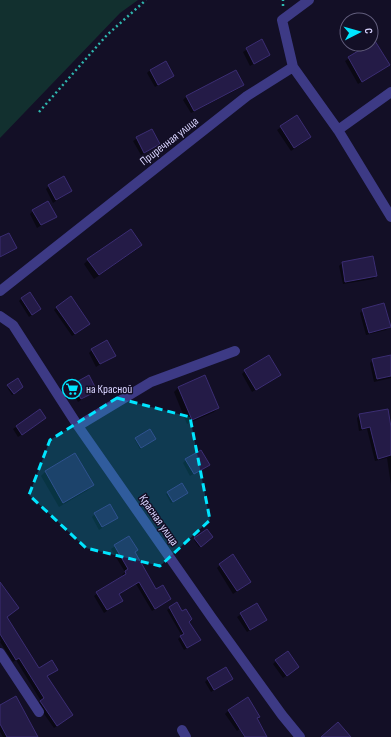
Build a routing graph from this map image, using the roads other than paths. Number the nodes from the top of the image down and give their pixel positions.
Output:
1 (309, 0) edge
2 (294, 67) junction
3 (391, 92) edge
4 (338, 130) junction
5 (391, 217) edge
6 (0, 291) edge
7 (0, 316) edge
8 (234, 351) dead end
9 (78, 426) junction
10 (0, 653) edge
11 (39, 712) dead end
12 (300, 737) edge

1 - 2 street
2 - 4 street
2 - 6 street, Приречная улица
3 - 4 street
4 - 5 street
7 - 9 street, Красная улица
8 - 9 street
9 - 12 street, Красная улица
10 - 11 street

